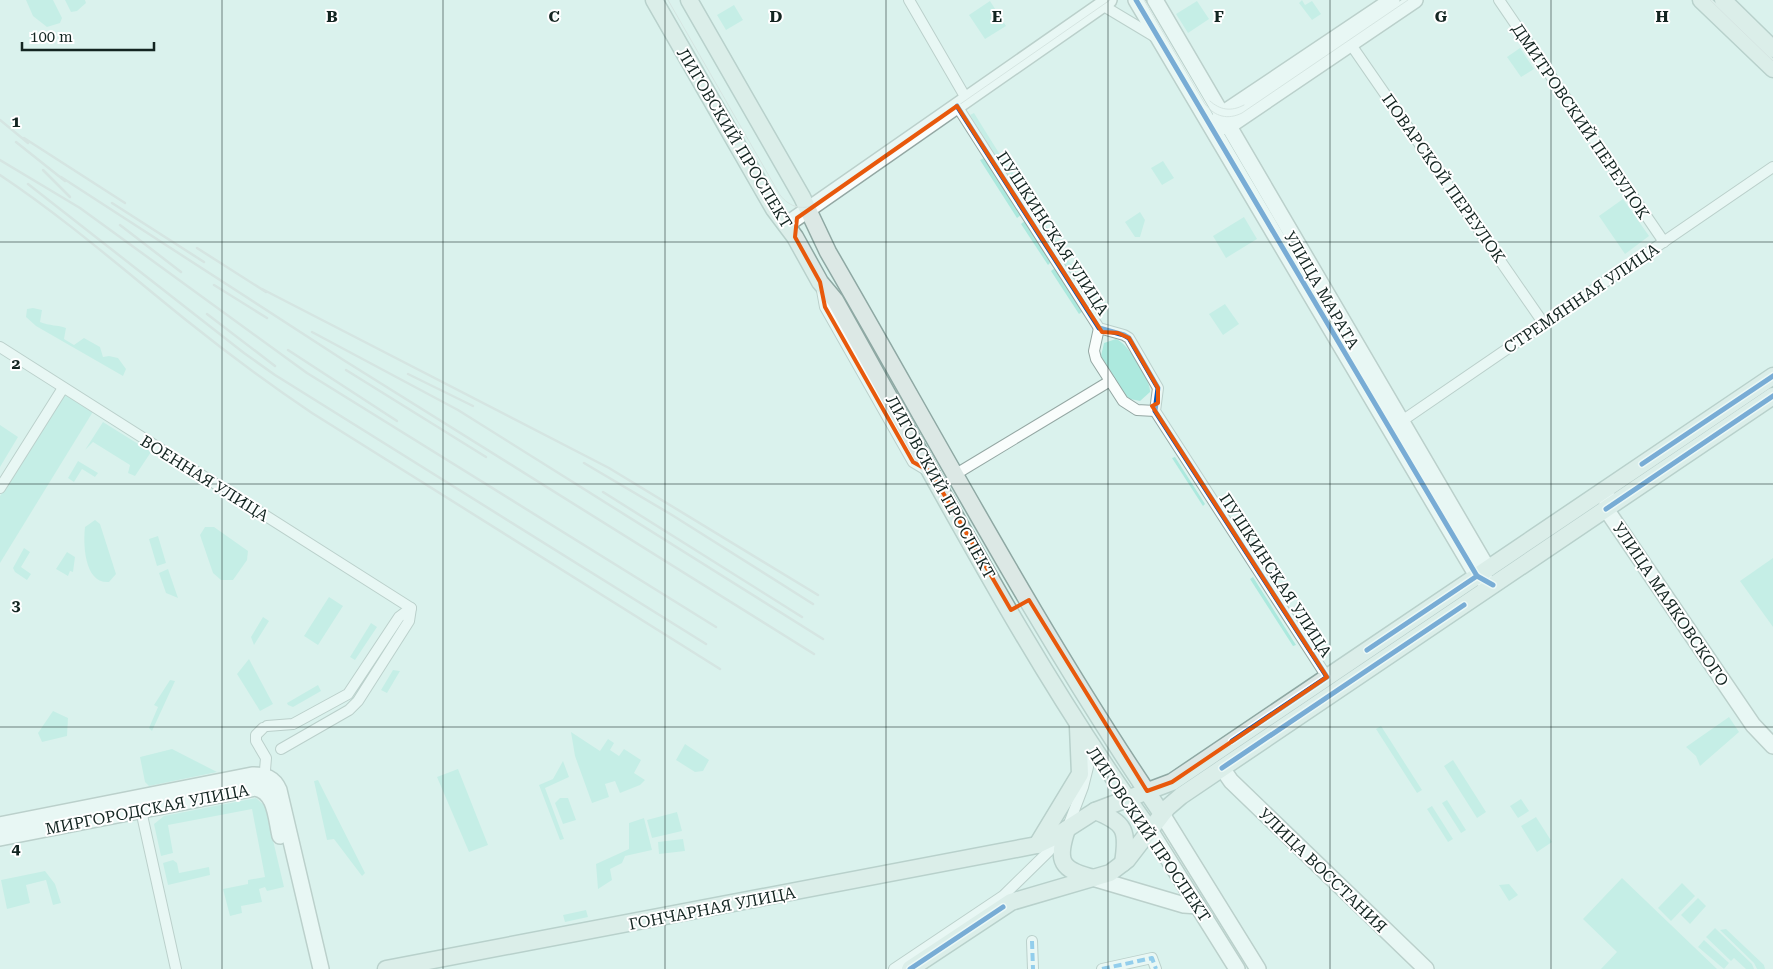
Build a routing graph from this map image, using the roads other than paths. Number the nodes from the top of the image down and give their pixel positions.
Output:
1 (654, 0) edge
2 (689, 0) edge
3 (909, 0) edge
4 (1136, 0) edge
5 (1156, 0) edge
6 (1392, 0) edge
7 (1415, 0) edge
8 (1499, 0) edge
9 (1701, 0) edge
10 (1723, 0) edge
11 (1106, 3) edge
12 (1347, 38) junction
13 (1160, 40) junction
14 (1773, 49) edge
15 (1773, 69) edge
16 (962, 103) junction
17 (1226, 120) junction
18 (1213, 128) junction
19 (1773, 167) edge
20 (796, 223) junction
21 (1664, 242) junction
22 (1544, 324) junction
23 (1099, 328) junction
24 (1110, 332) junction
25 (1098, 340) junction
26 (0, 347) edge
27 (1773, 376) edge
28 (1110, 381) junction
29 (63, 388) junction
30 (1773, 396) edge
31 (1153, 408) junction
32 (1396, 425) junction
33 (1642, 464) junction
34 (956, 474) junction
35 (0, 488) edge
36 (1606, 509) junction
37 (1482, 572) junction
38 (1493, 585) junction
39 (1029, 600) junction
40 (411, 608) junction
41 (1010, 610) junction
42 (1327, 678) junction
43 (1082, 733) junction
44 (1773, 746) edge
45 (266, 758) junction
46 (1222, 768) junction
47 (264, 783) junction
48 (1147, 791) junction
49 (1127, 799) junction
50 (140, 804) junction
51 (1095, 812) junction
52 (1162, 814) junction
53 (0, 825) edge
54 (1067, 829) junction
55 (1150, 830) junction
56 (0, 838) edge
57 (1037, 845) junction
58 (1123, 863) junction
59 (1096, 878) junction
60 (1198, 906) junction
61 (1032, 941) dead end
62 (1154, 966) edge
63 (176, 969) edge
64 (314, 969) edge
65 (321, 969) edge
66 (386, 969) edge
67 (894, 969) edge
68 (910, 969) edge
69 (1033, 969) edge
70 (1102, 969) edge
71 (1237, 969) edge
72 (1258, 969) edge
73 (1426, 969) edge

1 - 20 main road, ЛИГОВСКИЙ ПРОСПЕКТ
2 - 20 main road, ЛИГОВСКИЙ ПРОСПЕКТ
3 - 16 street, ПУШКИНСКАЯ УЛИЦА
4 - 13 street, УЛИЦА МАРАТА
5 - 17 street, УЛИЦА МАРАТА
6 - 12 street
7 - 12 street
8 - 21 street, ДМИТРОВСКИЙ ПЕРЕУЛОК
9 - 15 main road
10 - 14 main road
11 - 13 street, УЛИЦА МАРАТА
11 - 16 street
12 - 17 street
12 - 22 street, ПОВАРСКОЙ ПЕРЕУЛОК
13 - 18 street, УЛИЦА МАРАТА
16 - 20 street
16 - 23 street, ПУШКИНСКАЯ УЛИЦА
17 - 18 street
17 - 32 street, УЛИЦА МАРАТА
18 - 32 street, УЛИЦА МАРАТА
19 - 21 street, СТРЕМЯННАЯ УЛИЦА
20 - 34 main road, ЛИГОВСКИЙ ПРОСПЕКТ
20 - 41 main road, ЛИГОВСКИЙ ПРОСПЕКТ
21 - 22 street, СТРЕМЯННАЯ УЛИЦА
22 - 32 street, СТРЕМЯННАЯ УЛИЦА
23 - 24 street, ПУШКИНСКАЯ УЛИЦА
23 - 25 street, ПУШКИНСКАЯ УЛИЦА
24 - 25 street
24 - 31 street, ПУШКИНСКАЯ УЛИЦА
25 - 28 street, ПУШКИНСКАЯ УЛИЦА
26 - 29 street, ВОЕННАЯ УЛИЦА
27 - 33 main road
28 - 31 street, ПУШКИНСКАЯ УЛИЦА
28 - 34 street
29 - 35 street
29 - 40 street, ВОЕННАЯ УЛИЦА
30 - 36 main road
31 - 42 street, ПУШКИНСКАЯ УЛИЦА
32 - 37 street, УЛИЦА МАРАТА
33 - 36 street, УЛИЦА МАЯКОВСКОГО
33 - 37 main road
34 - 39 main road, ЛИГОВСКИЙ ПРОСПЕКТ
36 - 38 main road
36 - 44 street, УЛИЦА МАЯКОВСКОГО
37 - 38 street
37 - 42 main road
38 - 46 main road
39 - 41 main road
39 - 48 main road, ЛИГОВСКИЙ ПРОСПЕКТ
40 - 45 street
40 - 45 street
41 - 43 main road, ЛИГОВСКИЙ ПРОСПЕКТ
42 - 48 main road
43 - 49 main road, ЛИГОВСКИЙ ПРОСПЕКТ
43 - 54 street
43 - 57 main road
45 - 47 street
46 - 52 main road
46 - 73 street, УЛИЦА ВОССТАНИЯ
47 - 50 street, МИРГОРОДСКАЯ УЛИЦА
47 - 50 street, МИРГОРОДСКАЯ УЛИЦА
47 - 64 street
47 - 65 street
48 - 49 main road
48 - 52 main road, ЛИГОВСКИЙ ПРОСПЕКТ
49 - 51 main road
49 - 52 main road
49 - 55 main road, ЛИГОВСКИЙ ПРОСПЕКТ
50 - 53 street, МИРГОРОДСКАЯ УЛИЦА
50 - 56 street, МИРГОРОДСКАЯ УЛИЦА
50 - 63 street
51 - 54 main road
51 - 58 main road
52 - 55 main road
52 - 72 street, ЛИГОВСКИЙ ПРОСПЕКТ
54 - 57 main road, ГОНЧАРНАЯ УЛИЦА
54 - 59 main road
54 - 67 street
55 - 58 main road
55 - 60 street, ЛИГОВСКИЙ ПРОСПЕКТ
57 - 66 main road, ГОНЧАРНАЯ УЛИЦА
58 - 59 main road
59 - 60 street
59 - 68 main road
60 - 71 street, ЛИГОВСКИЙ ПРОСПЕКТ
61 - 69 street
62 - 70 street

